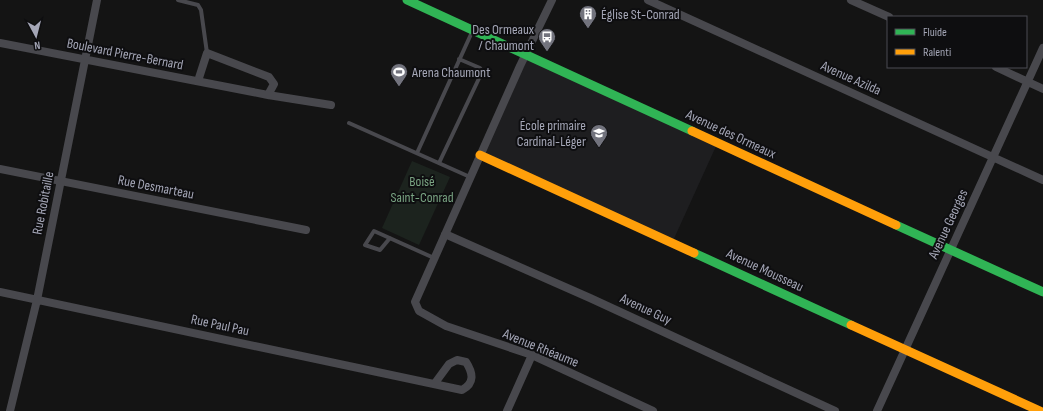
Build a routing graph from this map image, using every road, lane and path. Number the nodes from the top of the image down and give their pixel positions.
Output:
1 (97, 0) edge
2 (178, 0) edge
3 (407, 0) edge
4 (552, 0) edge
5 (648, 0) edge
6 (851, 0) edge
7 (887, 16) edge
8 (473, 30) junction
9 (0, 43) edge
10 (1043, 48) edge
11 (207, 53) junction
12 (525, 55) junction
13 (460, 59) junction
14 (85, 60) junction
15 (998, 68) edge
16 (198, 81) junction
17 (1027, 82) junction
18 (1043, 89) edge
19 (268, 95) junction
20 (331, 105) dead end
21 (349, 123) dead end
22 (417, 153) junction
23 (480, 155) junction
24 (993, 157) junction
25 (439, 163) junction
26 (0, 169) edge
27 (470, 177) junction
28 (1043, 180) edge
29 (60, 182) junction
30 (306, 230) dead end
31 (445, 234) junction
32 (390, 238) junction
33 (950, 250) junction
34 (434, 258) junction
35 (0, 292) edge
36 (1043, 292) edge
37 (37, 300) junction
38 (905, 350) junction
39 (532, 355) junction
40 (434, 383) junction
41 (10, 411) edge
42 (506, 411) edge
43 (653, 411) edge
44 (835, 411) edge
45 (877, 411) edge
46 (1040, 411) edge

1 - 14 street, Rue Robitaille
2 - 11 lane
3 - 8 street, Avenue des Ormeaux
4 - 12 street
5 - 24 street, Avenue Azilda
6 - 7 street
8 - 12 street, Avenue des Ormeaux
8 - 13 lane
9 - 14 street, Boulevard Pierre-Bernard
10 - 17 street, Avenue Georges
11 - 16 street, Boulevard Pierre-Bernard
11 - 19 street
12 - 23 street
12 - 33 street, Avenue des Ormeaux
13 - 22 lane
13 - 25 lane
14 - 16 street, Boulevard Pierre-Bernard
14 - 29 street, Rue Robitaille
15 - 17 street
16 - 19 street, Boulevard Pierre-Bernard
17 - 18 street
17 - 24 street, Avenue Georges
19 - 20 street, Boulevard Pierre-Bernard
21 - 22 lane
22 - 25 lane
23 - 27 street
23 - 38 street, Avenue Mousseau
24 - 28 street, Avenue Azilda
24 - 33 street, Avenue Georges
25 - 27 lane
26 - 29 street, Rue Desmarteau
27 - 31 street
29 - 30 street, Rue Desmarteau
29 - 37 street, Rue Robitaille
31 - 34 street
31 - 44 street, Avenue Guy
32 - 32 lane
32 - 34 lane
33 - 36 street, Avenue des Ormeaux
33 - 38 street, Avenue Georges
34 - 39 street, Avenue Rhéaume
35 - 37 street, Rue Paul Pau
37 - 40 street, Rue Paul Pau
37 - 41 street, Rue Robitaille
38 - 45 street, Avenue Georges
38 - 46 street, Avenue Mousseau
39 - 42 street
39 - 43 street, Avenue Rhéaume
40 - 40 street, Rue Paul Pau

